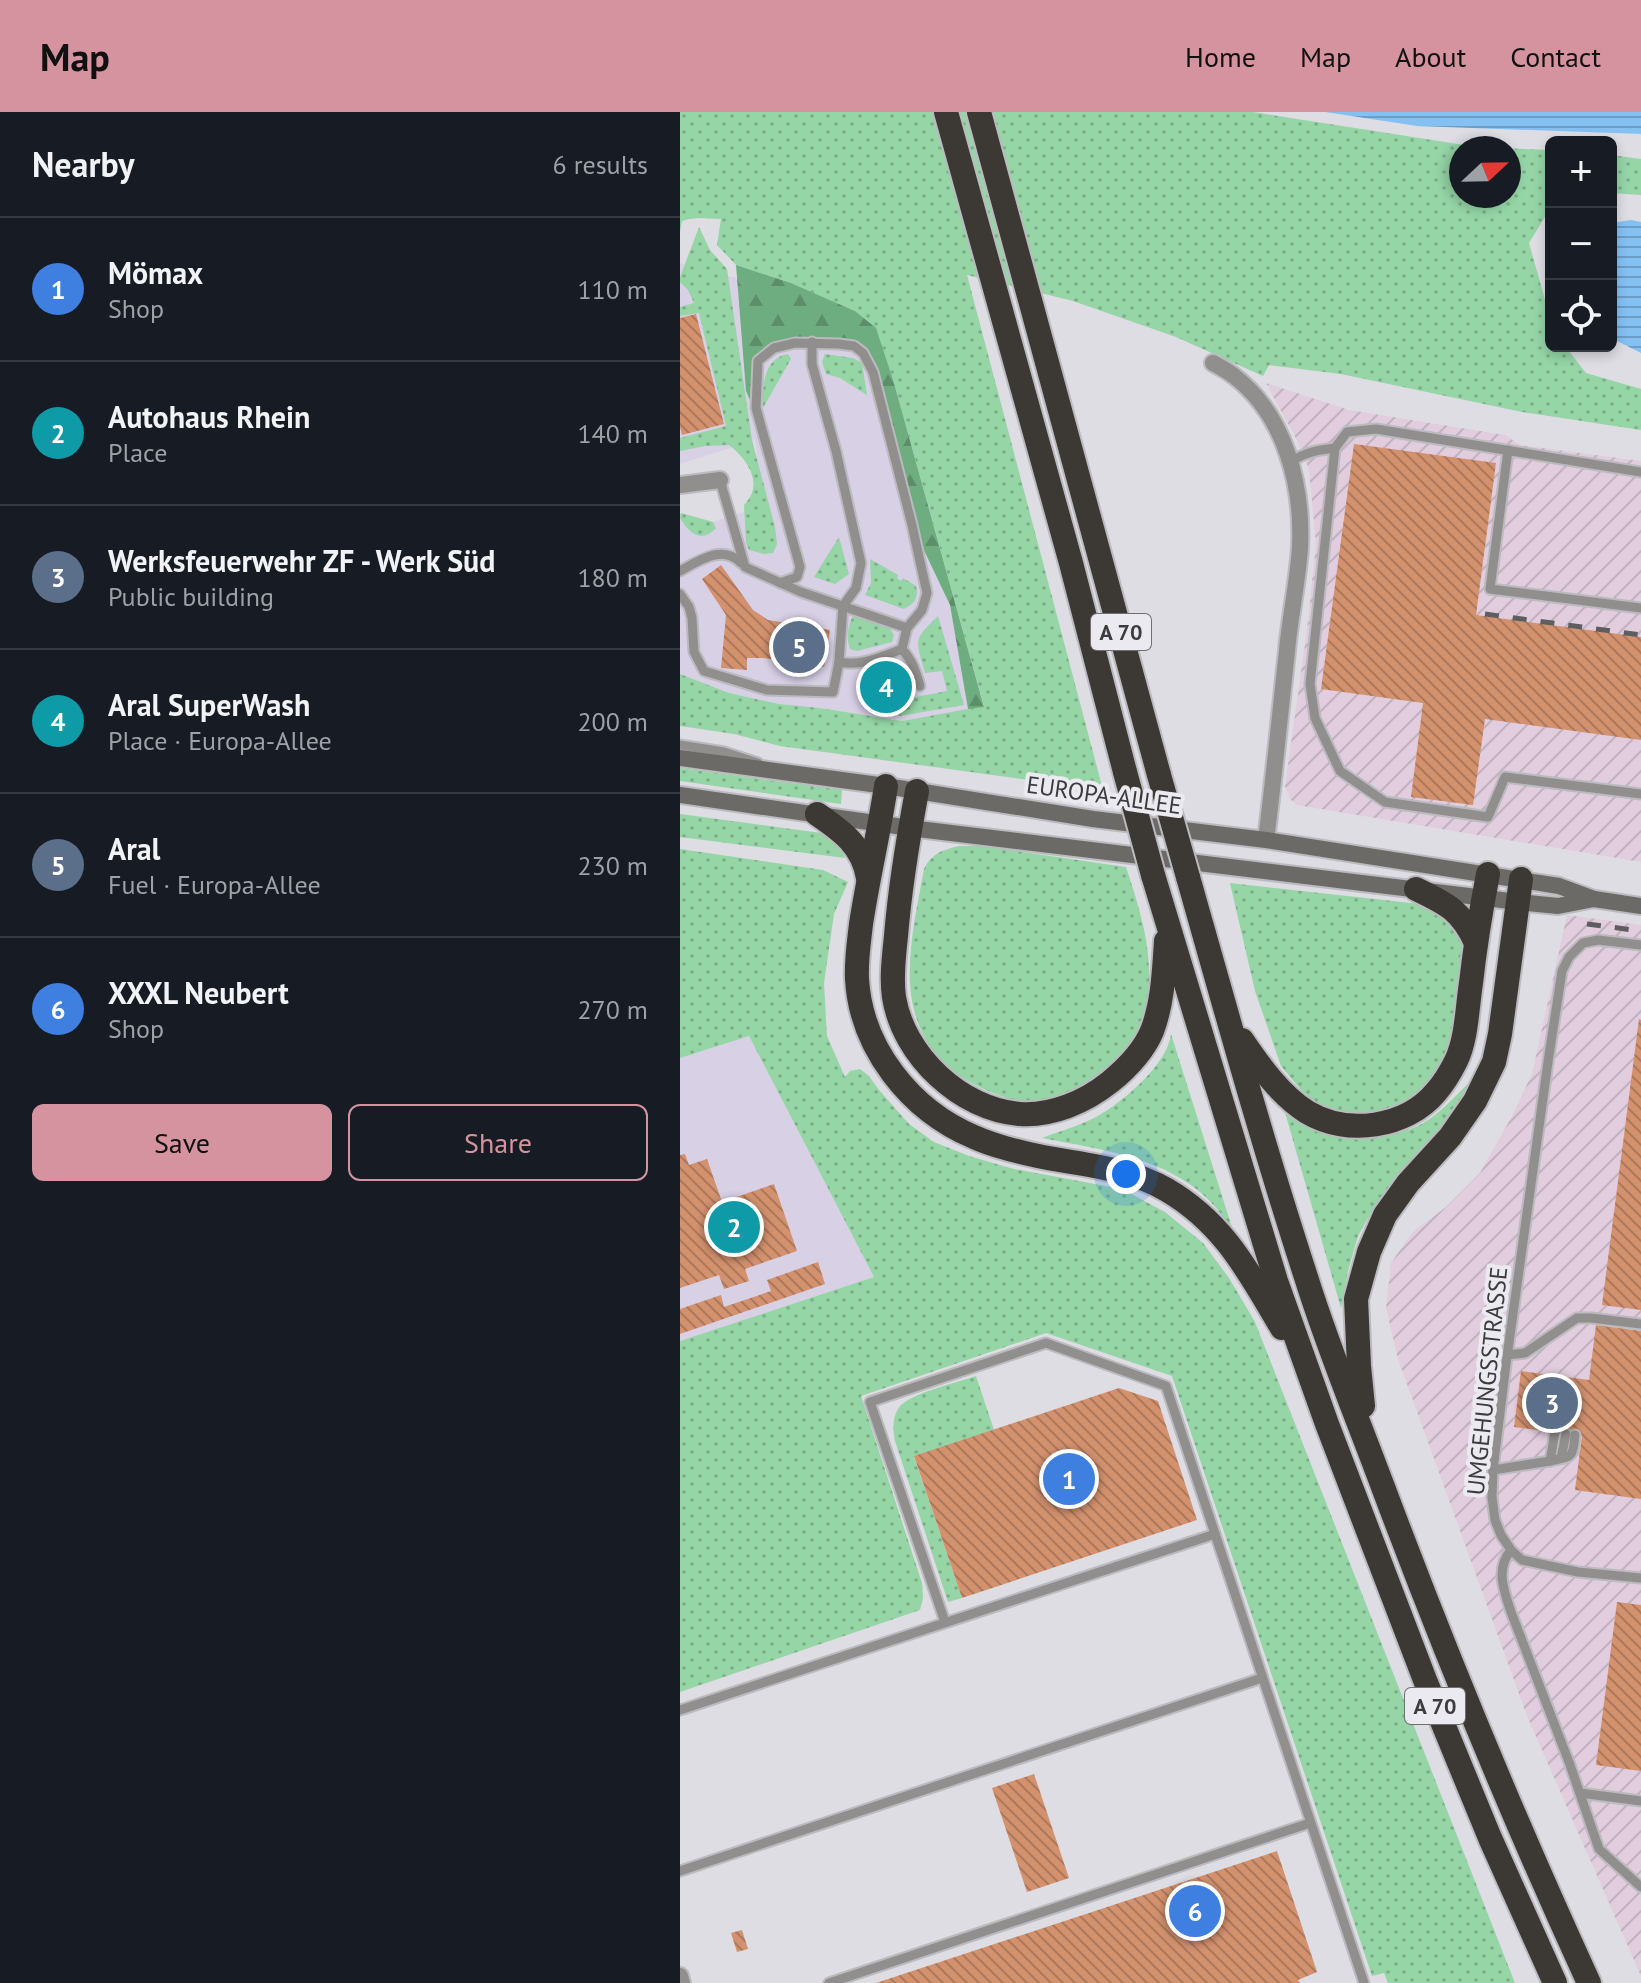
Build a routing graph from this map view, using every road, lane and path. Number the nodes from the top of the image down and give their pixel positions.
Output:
1 (946, 112) edge
2 (979, 112) edge
3 (812, 342) junction
4 (1213, 363) dead end
5 (1335, 448) junction
6 (1508, 450) junction
7 (1291, 462) junction
8 (1641, 472) edge
9 (720, 480) joint
10 (680, 485) edge
11 (745, 567) junction
12 (680, 571) edge
13 (780, 583) junction
14 (680, 594) edge
15 (843, 606) junction
16 (1641, 608) edge
17 (907, 628) junction
18 (902, 649) junction
19 (839, 662) junction
20 (920, 686) dead end
21 (680, 745) edge
22 (680, 758) edge
23 (772, 770) junction
24 (886, 786) junction
25 (917, 791) junction
26 (1641, 794) edge
27 (680, 795) edge
28 (817, 814) junction
29 (880, 823) junction
30 (910, 828) junction
31 (1266, 840) junction
32 (868, 883) junction
33 (1486, 886) junction
34 (1416, 889) junction
35 (1519, 891) junction
36 (1641, 906) edge
37 (1167, 922) junction
38 (1476, 943) junction
39 (1641, 945) edge
40 (1229, 1020) junction
41 (1641, 1324) edge
42 (1507, 1355) junction
43 (1309, 1371) junction
44 (1367, 1445) junction
45 (1550, 1461) junction
46 (1493, 1470) junction
47 (1215, 1534) junction
48 (1511, 1550) junction
49 (1641, 1578) edge
50 (945, 1622) junction
51 (1262, 1678) junction
52 (680, 1710) edge
53 (1580, 1793) junction
54 (1641, 1801) edge
55 (1310, 1823) junction
56 (680, 1871) edge
57 (1641, 1887) edge
58 (680, 1976) edge
59 (682, 1983) edge
60 (829, 1983) edge
61 (1364, 1983) edge
62 (1555, 1983) edge
63 (1589, 1983) edge

1 - 37 highway, A 70, bridge
2 - 40 highway, A 70, bridge
3 - 13 lane
3 - 15 lane
3 - 17 lane
4 - 7 street
5 - 6 lane
5 - 7 lane
5 - 26 lane
6 - 8 lane
6 - 16 lane
7 - 31 street
9 - 10 street
9 - 11 lane
11 - 12 lane
11 - 13 lane
13 - 15 lane
14 - 19 lane
15 - 17 lane
15 - 19 lane
17 - 18 lane
18 - 19 lane
18 - 20 lane
21 - 23 lane
22 - 23 street, EUROPA-ALLEE
23 - 24 street, EUROPA-ALLEE
24 - 25 street, EUROPA-ALLEE
24 - 29 highway
25 - 30 highway
25 - 31 street, EUROPA-ALLEE
27 - 28 street, EUROPA-ALLEE
28 - 29 street, EUROPA-ALLEE
28 - 32 highway
29 - 30 street, EUROPA-ALLEE
29 - 32 highway
30 - 34 street, EUROPA-ALLEE
30 - 37 highway
31 - 33 street, EUROPA-ALLEE
32 - 43 highway
33 - 34 street, EUROPA-ALLEE
33 - 35 street, EUROPA-ALLEE
33 - 35 street, EUROPA-ALLEE
33 - 38 highway
34 - 38 highway
35 - 36 street
35 - 44 highway
37 - 43 highway, A 70
38 - 40 highway
39 - 42 lane, UMGEHUNGSSTRASSE
40 - 44 highway, A 70
41 - 42 lane
42 - 46 lane, UMGEHUNGSSTRASSE
43 - 62 highway, A 70
44 - 63 highway, A 70
45 - 45 lane
45 - 46 lane
46 - 48 lane, UMGEHUNGSSTRASSE
47 - 50 lane
47 - 50 lane
47 - 51 lane
48 - 49 lane
48 - 53 lane
50 - 52 lane
51 - 55 lane
51 - 56 lane
53 - 54 lane
53 - 57 lane
55 - 60 lane
55 - 61 lane
58 - 59 street

